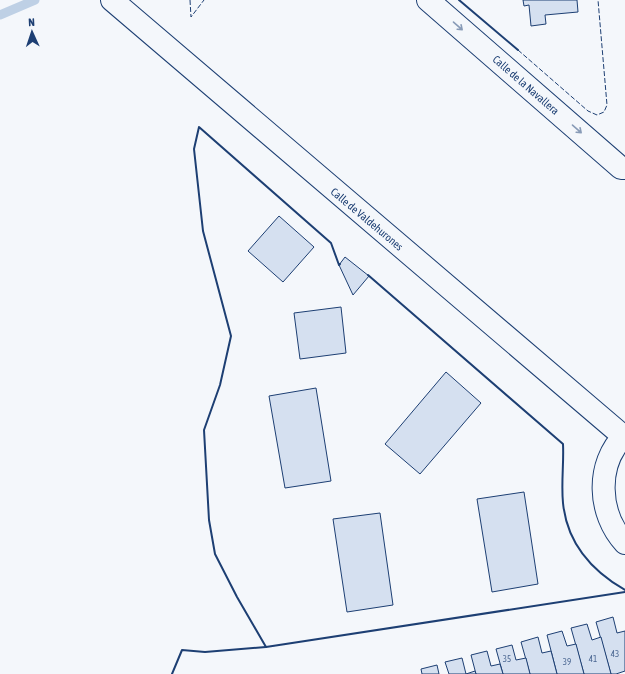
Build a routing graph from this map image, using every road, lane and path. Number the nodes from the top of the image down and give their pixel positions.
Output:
1 (428, 0) edge
2 (118, 5) edge
3 (625, 168) edge
4 (624, 436) edge
5 (625, 543) edge

1 -> 3 street, Calle de la Navallera
2 - 4 street, Calle de Valdehurones
4 - 5 street

